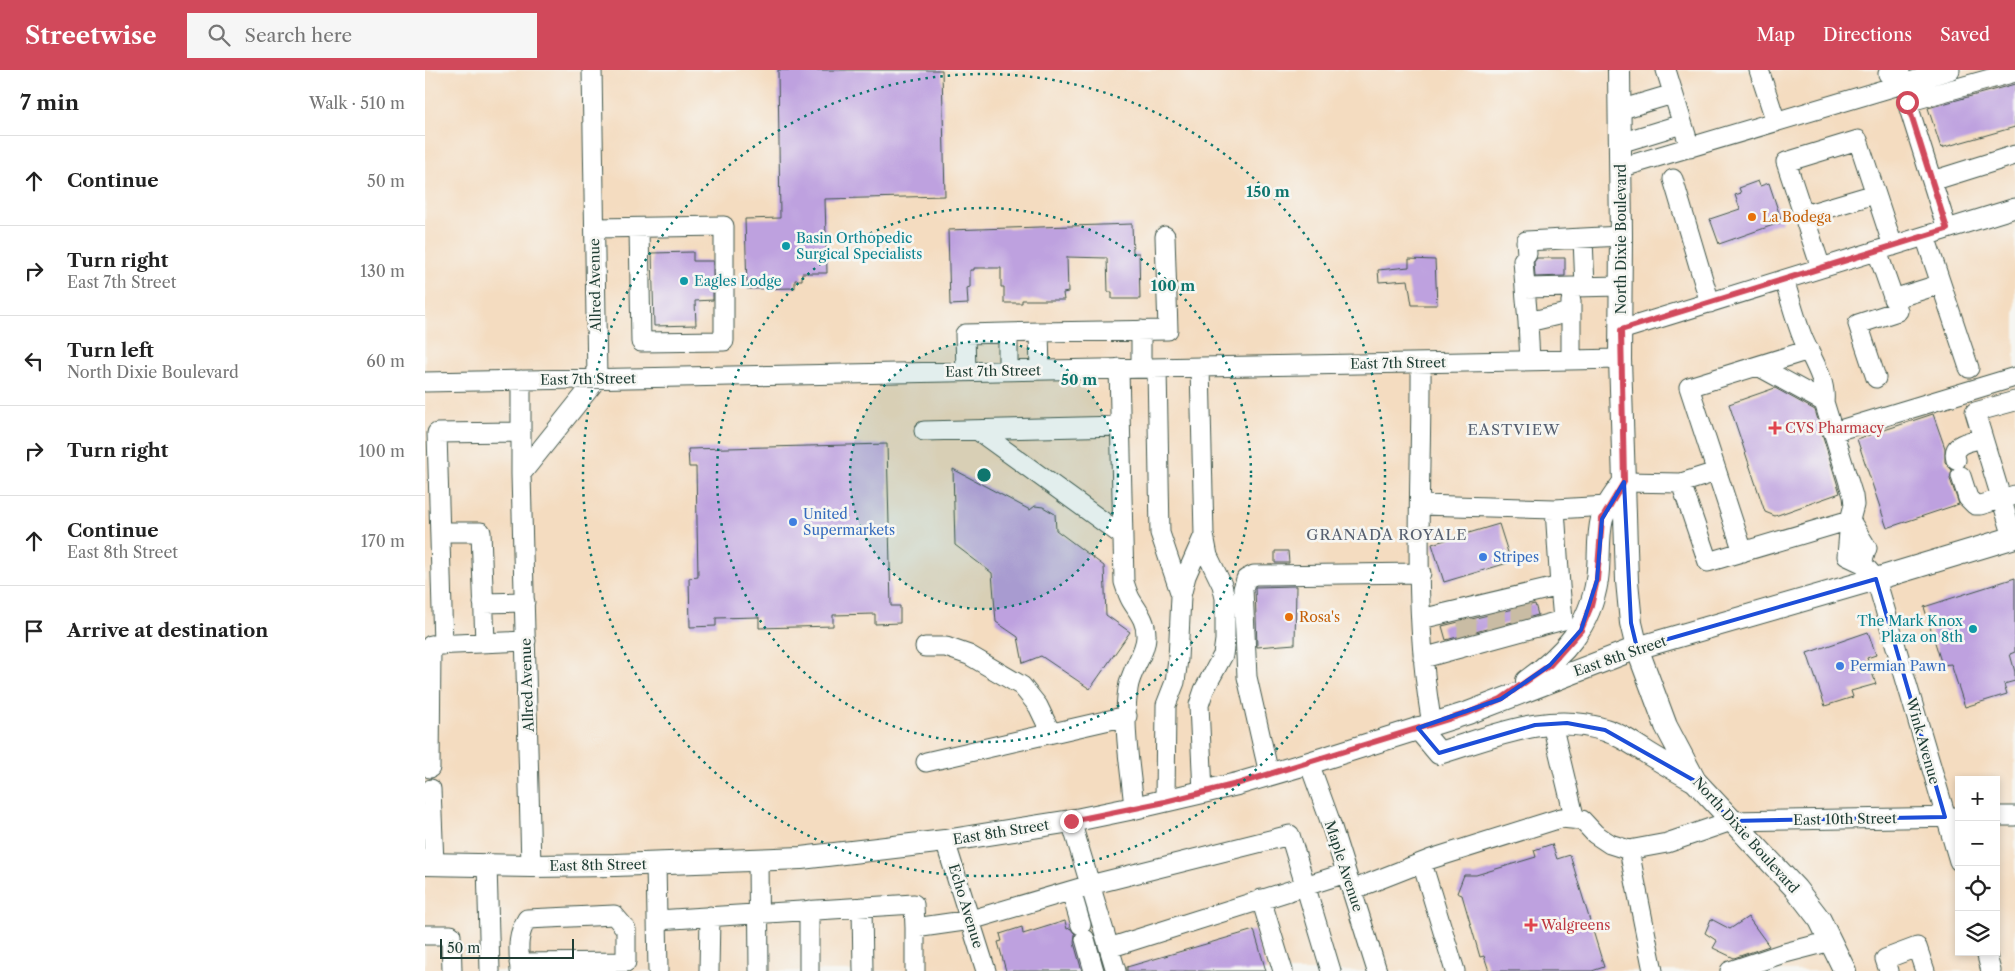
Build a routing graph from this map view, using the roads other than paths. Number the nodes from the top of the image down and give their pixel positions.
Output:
1 (592, 70) edge
2 (1619, 70) edge
3 (1666, 70) edge
4 (1759, 70) edge
5 (1950, 70) edge
6 (2015, 71) edge
7 (1930, 73) edge
8 (1892, 75) edge
9 (1673, 94) junction
10 (1619, 110) junction
11 (1776, 122) junction
12 (1682, 124) junction
13 (1620, 143) junction
14 (1690, 148) junction
15 (2015, 156) edge
16 (1621, 168) junction
17 (1673, 179) dead end
18 (1931, 181) junction
19 (1875, 194) junction
20 (2014, 210) edge
21 (1804, 215) junction
22 (595, 228) junction
23 (639, 228) junction
24 (1947, 229) junction
25 (1165, 236) dead end
26 (1621, 236) junction
27 (1925, 236) junction
28 (1583, 239) junction
29 (1885, 248) junction
30 (1821, 268) junction
31 (1784, 280) junction
32 (1941, 284) junction
33 (1621, 286) junction
34 (1578, 287) junction
35 (1525, 288) junction
36 (1893, 299) junction
37 (1710, 302) junction
38 (1571, 312) junction
39 (1528, 322) junction
40 (1141, 330) junction
41 (1621, 330) junction
42 (1039, 332) junction
43 (1008, 333) junction
44 (1809, 350) junction
45 (1621, 359) junction
46 (1571, 360) junction
47 (1530, 361) junction
48 (1421, 363) junction
49 (1758, 366) junction
50 (1200, 367) junction
51 (1119, 368) junction
52 (1149, 368) junction
53 (1969, 368) dead end
54 (1040, 370) junction
55 (1009, 371) junction
56 (966, 372) junction
57 (2015, 377) edge
58 (1876, 378) dead end
59 (597, 379) junction
60 (521, 380) junction
61 (425, 382) edge
62 (2015, 400) edge
63 (1824, 402) junction
64 (1121, 426) junction
65 (977, 430) junction
66 (521, 432) junction
67 (924, 432) dead end
68 (1833, 432) junction
69 (1983, 438) junction
70 (1716, 472) junction
71 (521, 474) junction
72 (1624, 482) junction
73 (1681, 483) junction
74 (2008, 497) edge
75 (1421, 505) junction
76 (1608, 506) junction
77 (1555, 509) junction
78 (1849, 520) junction
79 (440, 532) junction
80 (1204, 535) junction
81 (1123, 536) junction
82 (2014, 537) edge
83 (1743, 552) junction
84 (1869, 571) junction
85 (1421, 573) junction
86 (1560, 586) junction
87 (1181, 596) junction
88 (525, 602) junction
89 (483, 603) junction
90 (1421, 619) junction
91 (526, 641) junction
92 (485, 643) junction
93 (433, 645) edge
94 (925, 648) dead end
95 (1637, 648) junction
96 (1423, 658) junction
97 (1501, 699) junction
98 (1127, 716) junction
99 (1552, 724) junction
100 (1425, 726) junction
101 (1051, 733) junction
102 (926, 762) dead end
103 (1309, 763) junction
104 (430, 768) dead end
105 (1269, 774) junction
106 (1695, 781) junction
107 (431, 789) dead end
108 (1203, 792) junction
109 (1165, 802) junction
110 (1134, 808) junction
111 (2000, 816) edge
112 (2015, 816) edge
113 (1952, 817) edge
114 (1575, 820) junction
115 (1071, 821) junction
116 (1731, 821) junction
117 (1955, 836) edge
118 (945, 841) junction
119 (1629, 850) junction
120 (758, 860) junction
121 (1422, 863) junction
122 (429, 864) edge
123 (656, 864) junction
124 (487, 865) junction
125 (531, 866) junction
126 (1349, 881) junction
127 (1090, 885) junction
128 (1306, 886) junction
129 (1071, 891) junction
130 (1261, 900) junction
131 (862, 907) junction
132 (809, 910) junction
133 (758, 913) junction
134 (709, 916) junction
135 (657, 920) junction
136 (971, 920) junction
137 (915, 928) junction
138 (425, 935) edge
139 (1831, 941) junction
140 (1109, 948) junction
141 (1987, 956) edge
142 (520, 967) edge
143 (452, 971) edge
144 (490, 971) edge
145 (658, 971) edge
146 (709, 971) edge
147 (759, 971) edge
148 (809, 971) edge
149 (863, 971) edge
150 (915, 971) edge
151 (986, 971) edge
152 (1094, 971) edge
153 (1116, 971) edge
154 (1283, 971) edge
155 (1331, 971) edge
156 (1377, 971) edge
157 (1455, 971) edge
158 (1653, 971) edge
159 (1730, 971) edge
160 (1845, 971) edge
161 (1889, 971) edge
162 (1925, 971) edge
163 (1991, 971) edge

1 - 22 street, Allred Avenue
2 - 10 main road, North Dixie Boulevard
3 - 9 street
4 - 11 street
5 - 7 street
6 - 18 street
7 - 8 street
8 - 11 street
9 - 10 street
9 - 12 street
10 - 13 main road, North Dixie Boulevard
11 - 14 street
12 - 13 street
12 - 14 street
13 - 16 main road, North Dixie Boulevard
14 - 16 street
15 - 18 street
16 - 26 main road, North Dixie Boulevard
17 - 37 street
18 - 24 street
19 - 21 street
19 - 21 street
19 - 29 street
20 - 24 street
21 - 30 street
22 - 23 street
22 - 59 street, Allred Avenue
23 - 23 street
24 - 27 street
25 - 40 street
26 - 28 street
26 - 33 main road, North Dixie Boulevard
27 - 29 street
27 - 32 street
28 - 34 street
28 - 35 street
29 - 30 street
29 - 36 street
30 - 31 street
31 - 37 street
31 - 44 street
32 - 36 street
32 - 53 street
33 - 34 street
33 - 41 main road, North Dixie Boulevard
34 - 35 street
34 - 38 street
35 - 39 street
36 - 58 street
37 - 41 street
38 - 39 street
38 - 46 street
39 - 47 street
40 - 42 street
40 - 52 street
41 - 45 main road, North Dixie Boulevard
42 - 43 street
42 - 54 street
43 - 55 street
43 - 56 street
44 - 49 street
44 - 63 street
45 - 46 street, East 7th Street
45 - 72 main road, North Dixie Boulevard
46 - 47 street, East 7th Street
47 - 48 street, East 7th Street
48 - 50 street, East 7th Street
48 - 75 street
49 - 63 street
49 - 70 street
50 - 52 street, East 7th Street
50 - 80 street
51 - 52 street, East 7th Street
51 - 54 street, East 7th Street
51 - 64 street
52 - 87 street
54 - 55 street, East 7th Street
55 - 56 street, East 7th Street
56 - 59 street, East 7th Street
57 - 68 street
59 - 60 street, East 7th Street
59 - 71 street
60 - 61 street, East 7th Street
60 - 66 street, Allred Avenue
62 - 69 street
63 - 68 street
64 - 65 street
64 - 81 street
65 - 67 street
65 - 81 street
66 - 71 street, Allred Avenue
66 - 79 street
68 - 78 street
69 - 74 street
69 - 74 street
70 - 73 street
70 - 83 street
71 - 88 street, Allred Avenue
72 - 73 street
72 - 76 main road
72 - 95 main road, North Dixie Boulevard
73 - 83 street
74 - 82 street
75 - 77 street
75 - 85 street
76 - 77 street
76 - 97 main road
77 - 86 street
78 - 83 street
78 - 84 street, Wink Avenue
79 - 89 street
79 - 93 street
80 - 87 street
80 - 108 street
81 - 98 street
82 - 84 main road, East 8th Street
84 - 95 main road, East 8th Street
84 - 113 street, Wink Avenue
85 - 90 street
85 - 105 street
86 - 90 street
86 - 96 street
87 - 109 street
88 - 89 street
88 - 91 street, Allred Avenue
89 - 92 street
90 - 96 street
91 - 92 street
91 - 125 street, Allred Avenue
92 - 93 street
93 - 104 street
94 - 101 street
95 - 97 main road, East 8th Street
95 - 106 main road, North Dixie Boulevard
96 - 100 street
97 - 100 main road, East 8th Street
98 - 101 street
98 - 110 street
99 - 100 main road
99 - 106 main road
99 - 114 street
100 - 103 main road, East 8th Street
101 - 102 street
103 - 105 main road, East 8th Street
103 - 126 street, Maple Avenue
105 - 108 main road, East 8th Street
106 - 116 main road, North Dixie Boulevard
107 - 122 street
108 - 109 main road, East 8th Street
109 - 110 main road, East 8th Street
110 - 115 main road, East 8th Street
111 - 112 street
113 - 116 street, East 10th Street
113 - 117 street, Wink Avenue
114 - 119 street
114 - 121 street
115 - 118 main road, East 8th Street
115 - 127 street
116 - 119 street, East 10th Street
116 - 139 main road, North Dixie Boulevard
118 - 120 main road, East 8th Street
118 - 136 street, Echo Avenue
119 - 158 street
120 - 123 main road, East 8th Street
120 - 133 street
121 - 126 street
121 - 157 street
122 - 124 main road, East 8th Street
123 - 125 main road, East 8th Street
123 - 135 street
124 - 125 main road, East 8th Street
124 - 144 street
126 - 128 street
126 - 156 street, Maple Avenue
127 - 128 street
127 - 129 street
127 - 140 street
128 - 130 street
128 - 155 street
129 - 136 street
129 - 152 street
130 - 140 street
130 - 154 street
131 - 132 street
131 - 137 street
131 - 149 street
132 - 133 street
132 - 148 street
133 - 134 street
133 - 147 street
134 - 135 street
134 - 146 street
135 - 145 street
136 - 137 street
136 - 151 street, Echo Avenue
137 - 150 street
138 - 143 street
139 - 159 street
139 - 160 main road, North Dixie Boulevard
140 - 153 street
141 - 163 street
142 - 142 street
161 - 162 street

